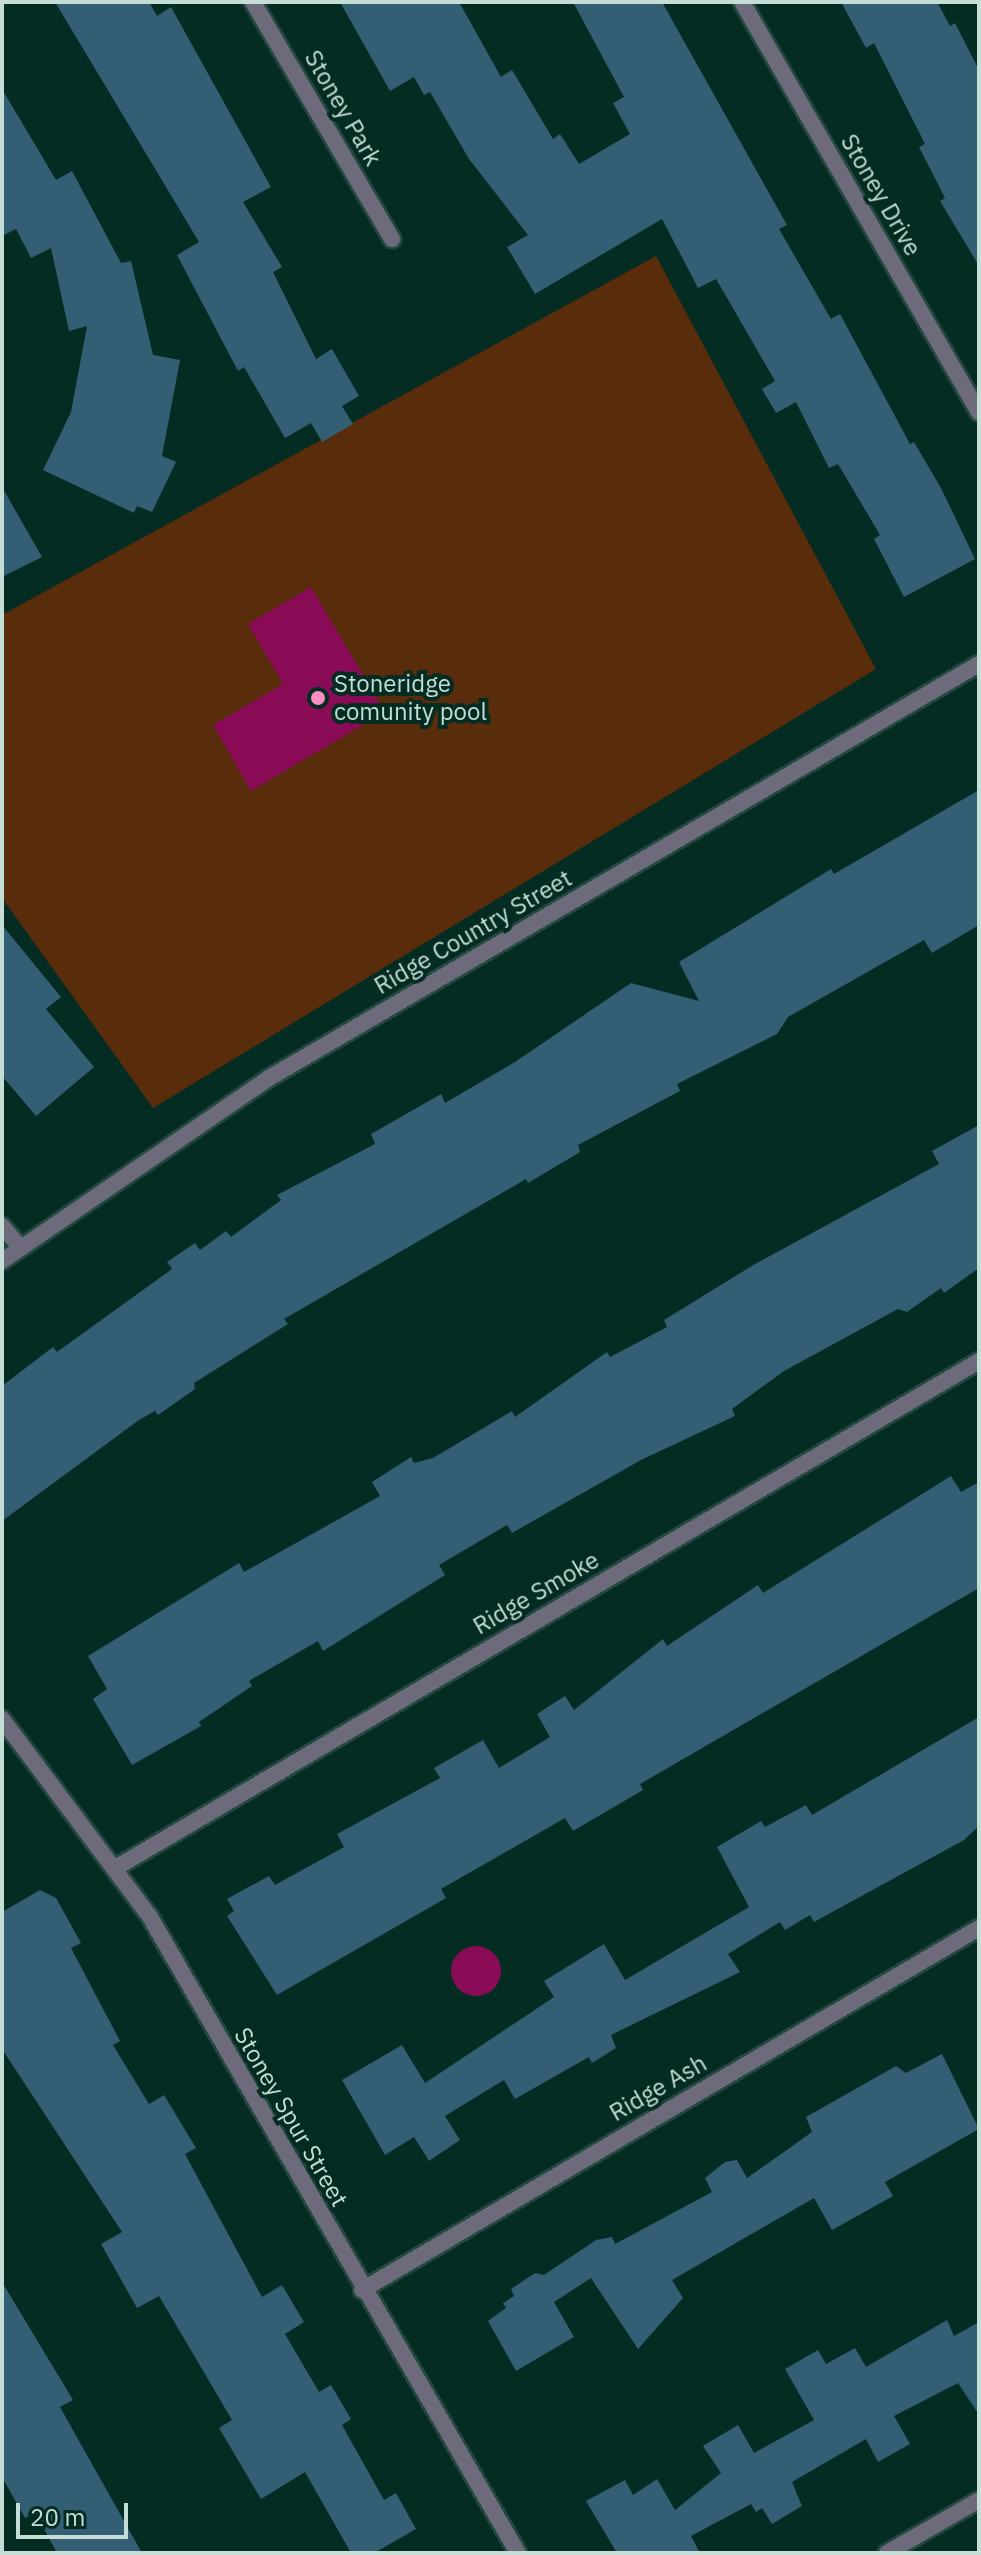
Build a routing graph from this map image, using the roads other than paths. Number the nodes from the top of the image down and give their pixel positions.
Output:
1 (253, 2) edge
2 (742, 2) edge
3 (392, 239) dead end
4 (979, 412) edge
5 (979, 664) edge
6 (2, 1226) edge
7 (21, 1248) junction
8 (2, 1261) edge
9 (979, 1361) edge
10 (2, 1719) edge
11 (117, 1867) junction
12 (979, 1928) edge
13 (362, 2290) junction
14 (979, 2500) edge
15 (518, 2553) edge
16 (887, 2553) edge

1 - 3 street, Stoney Park
2 - 4 street, Stoney Drive
5 - 7 street, Ridge Country Street
6 - 7 street
7 - 8 street, Ridge Country Street
9 - 11 street, Ridge Smoke
10 - 11 street, Stoney Spur Street
11 - 13 street, Stoney Spur Street
12 - 13 street, Ridge Ash
13 - 15 street, Stoney Spur Street
14 - 16 street

